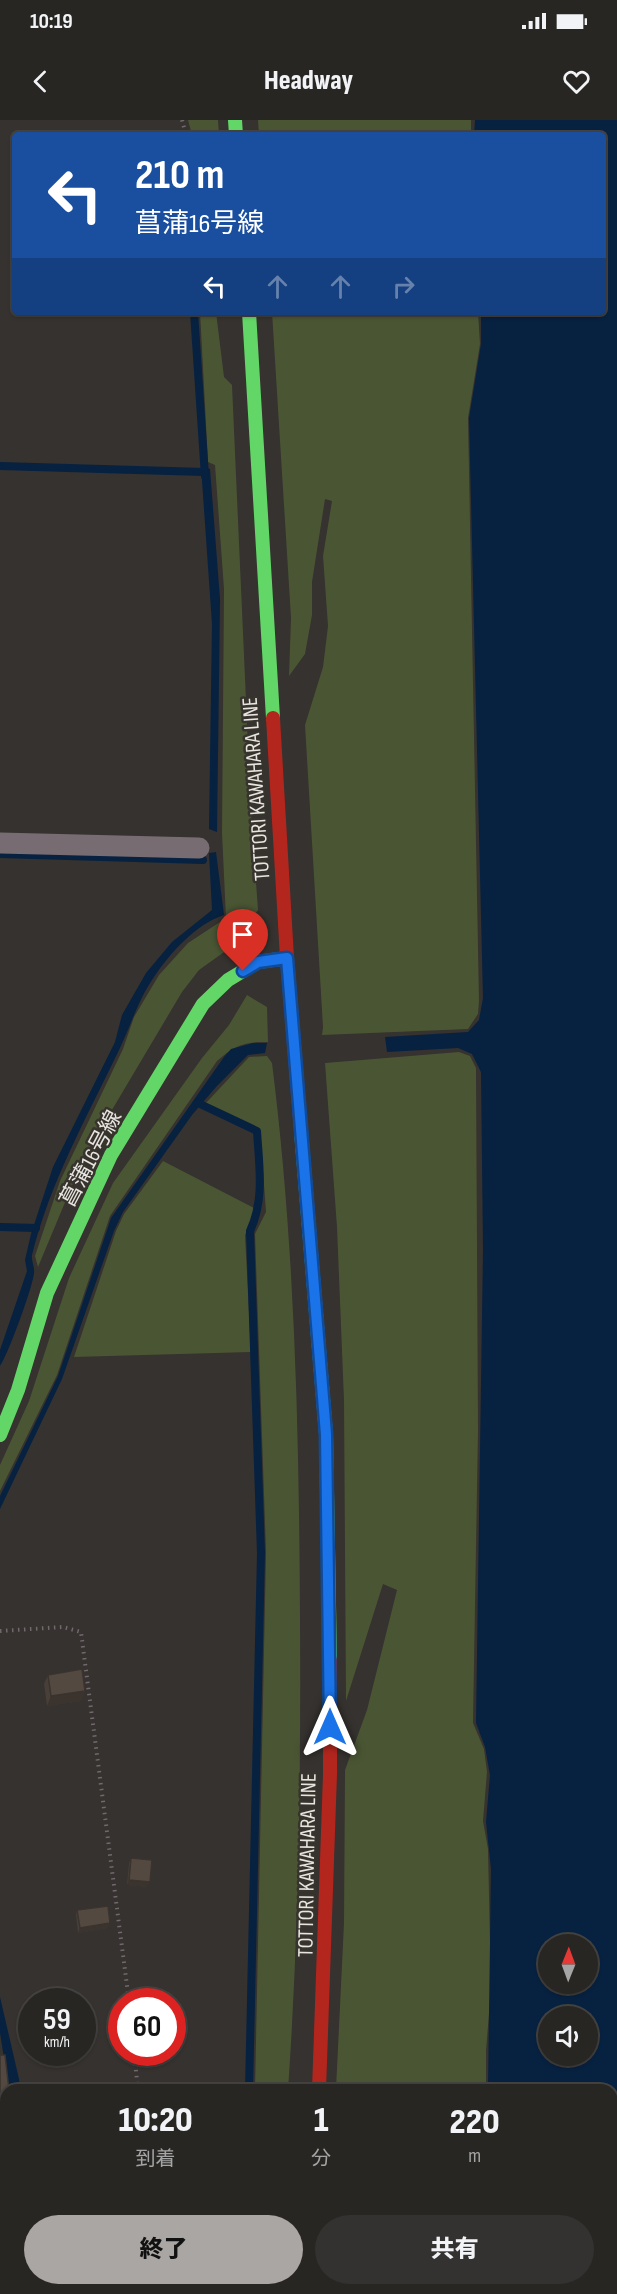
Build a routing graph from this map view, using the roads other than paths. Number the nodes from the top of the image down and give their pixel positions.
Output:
1 (249, 315) edge
2 (0, 843) edge
3 (199, 848) dead end
4 (287, 958) junction
5 (9, 1391) edge
6 (0, 1435) edge
7 (319, 2084) edge

1 - 4 main road, TOTTORI KAWAHARA LINE
2 - 3 street
4 - 5 main road, 菖蒲16号線
4 - 7 main road, TOTTORI KAWAHARA LINE
5 - 6 main road, 菖蒲16号線

